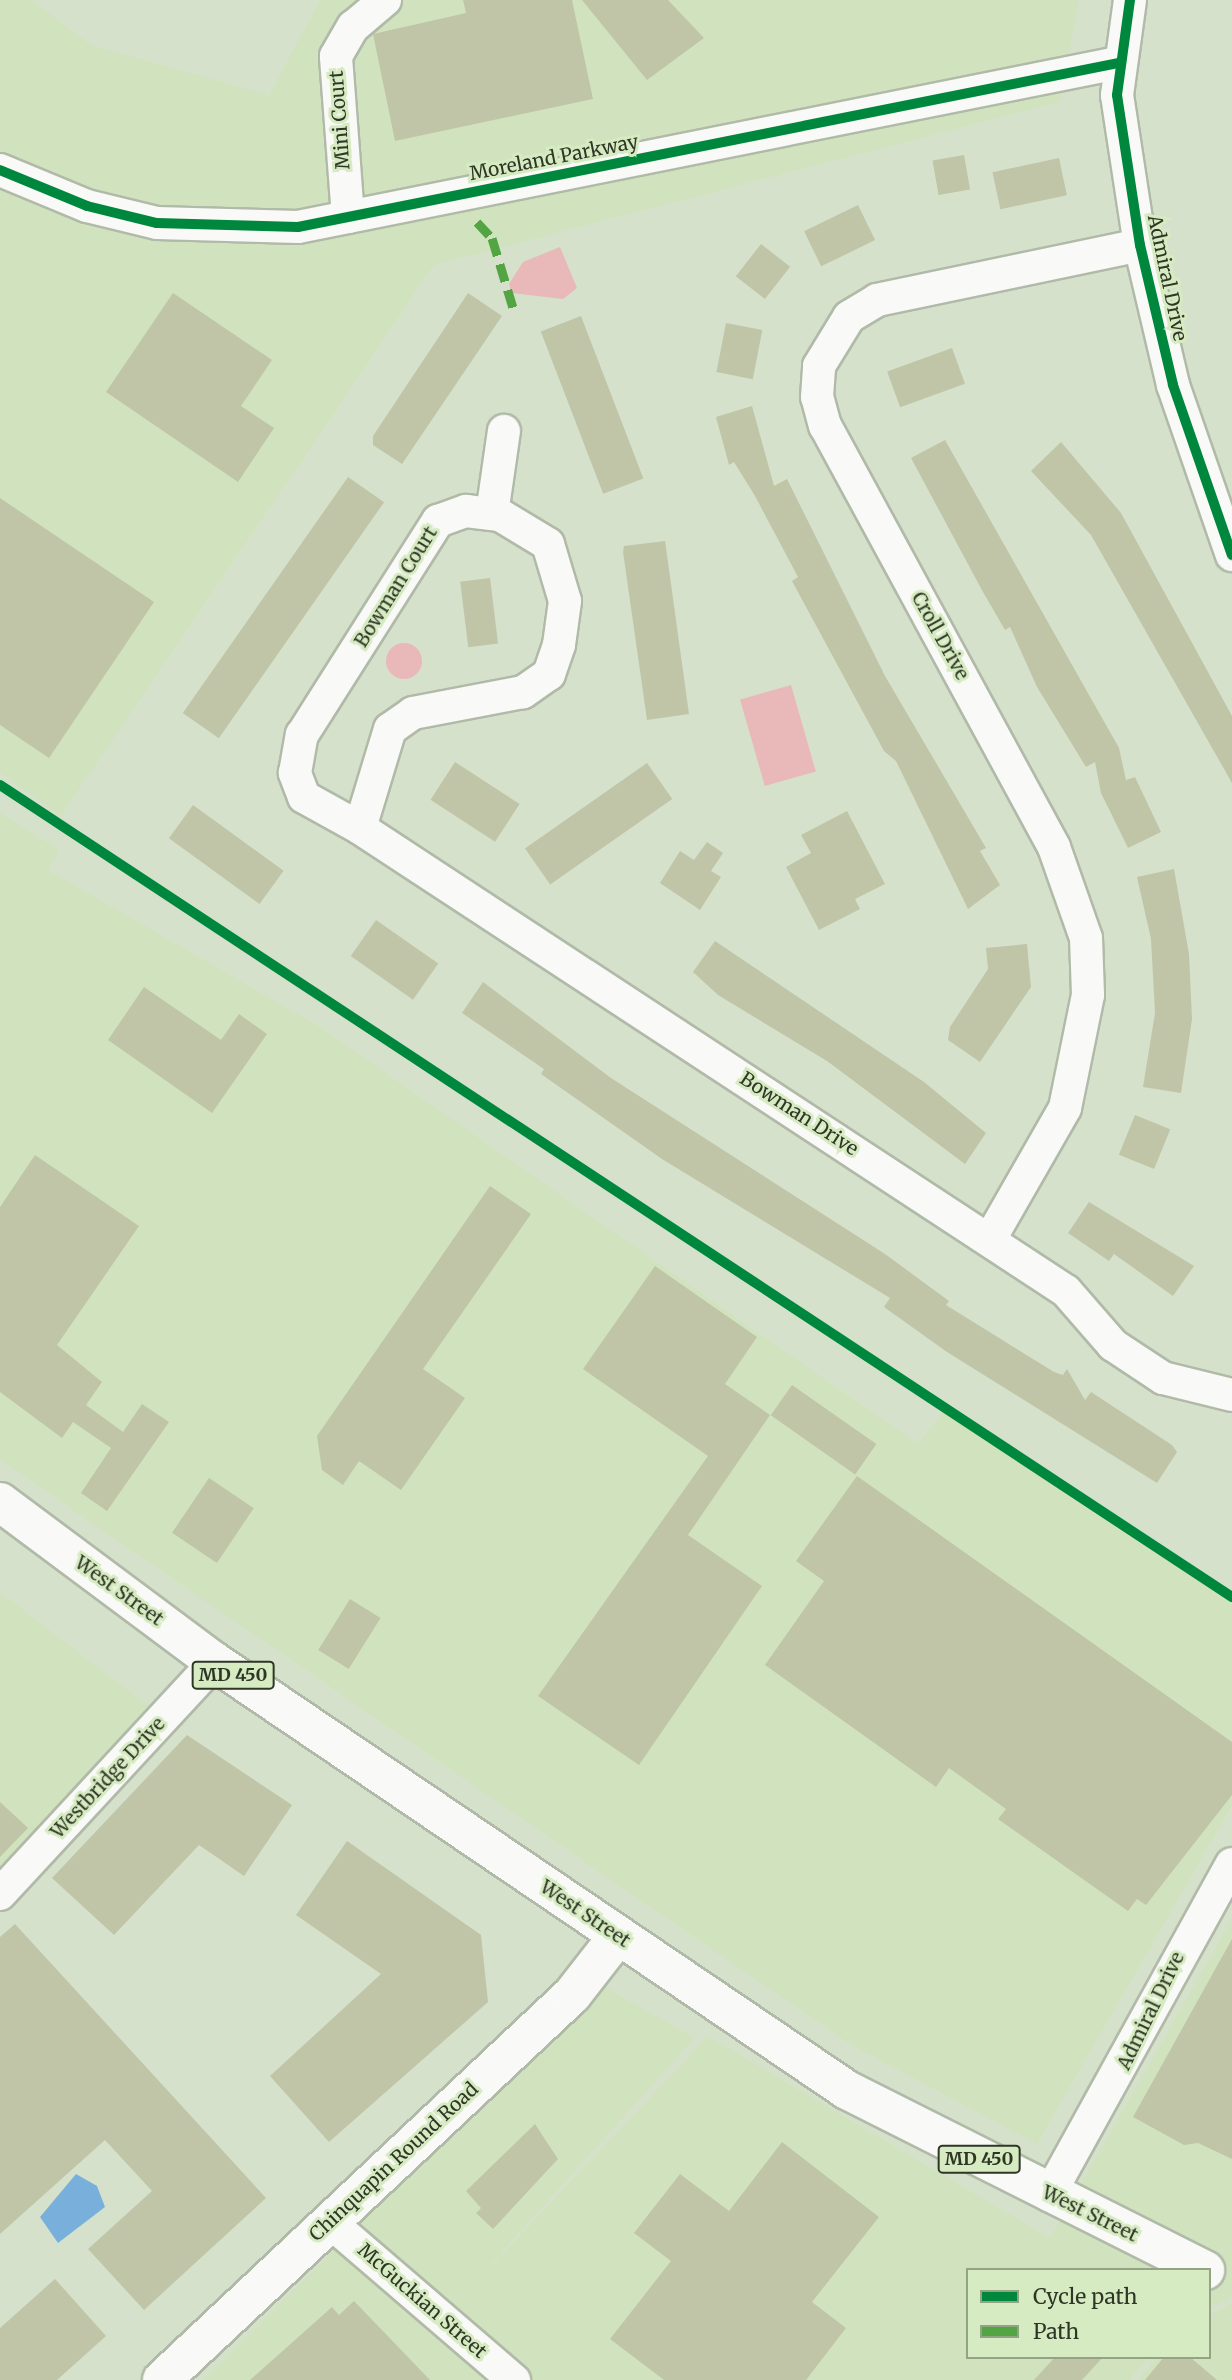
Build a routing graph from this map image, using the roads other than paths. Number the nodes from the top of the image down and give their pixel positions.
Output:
1 (385, 0) edge
2 (1130, 0) edge
3 (1118, 63) junction
4 (0, 170) edge
5 (348, 217) junction
6 (1140, 245) junction
7 (504, 431) dead end
8 (492, 514) junction
9 (1232, 555) edge
10 (360, 828) junction
11 (990, 1239) junction
12 (1232, 1395) edge
13 (0, 1502) edge
14 (215, 1662) junction
15 (1232, 1864) edge
16 (0, 1894) edge
17 (618, 1936) junction
18 (1049, 2195) junction
19 (330, 2222) junction
20 (1201, 2268) edge
21 (1211, 2273) edge
22 (1232, 2283) edge
23 (162, 2380) edge
24 (514, 2380) edge

1 - 5 street, Mini Court
2 - 3 street, Admiral Drive
3 - 5 street, Moreland Parkway
3 - 6 street, Admiral Drive
4 - 5 street, Moreland Parkway
6 - 9 street, Admiral Drive
6 - 11 street, Croll Drive
7 - 8 street
8 - 10 street, Bowman Court
8 - 10 street, Bowman Court
10 - 11 street, Bowman Drive
11 - 12 street, Bowman Drive
13 - 14 main road, West Street / MD 450
14 - 16 street, Westbridge Drive
14 - 17 main road, West Street / MD 450
15 - 18 street, Admiral Drive
17 - 18 main road, West Street / MD 450
17 - 19 main road, Chinquapin Round Road
18 - 20 main road, West Street / MD 450
19 - 23 main road, Chinquapin Round Road
19 - 24 street, McGuckian Street
21 - 22 main road, West Street / MD 450

